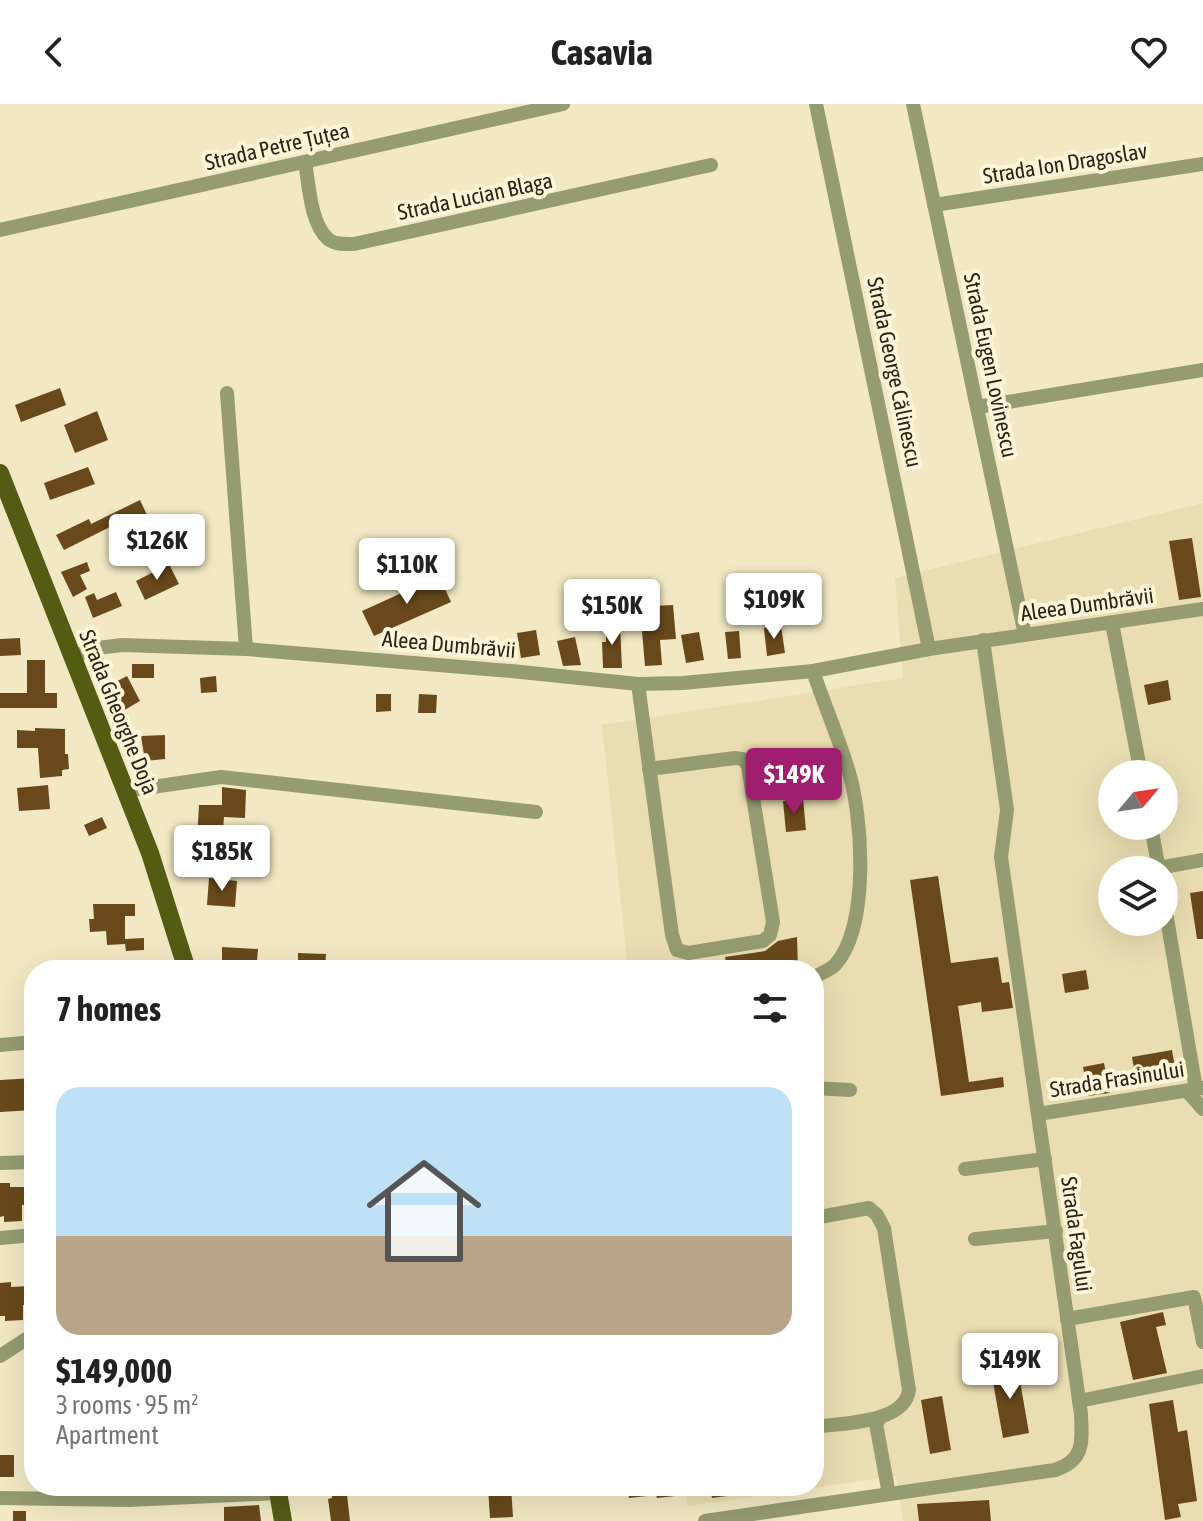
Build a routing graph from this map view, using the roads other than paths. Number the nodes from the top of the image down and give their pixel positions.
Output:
1 (563, 104) edge
2 (816, 104) edge
3 (913, 104) edge
4 (305, 162) junction
5 (1203, 164) edge
6 (711, 165) dead end
7 (934, 205) junction
8 (0, 230) edge
9 (1203, 370) edge
10 (227, 393) dead end
11 (977, 407) junction
12 (0, 473) edge
13 (1203, 609) edge
14 (1112, 623) junction
15 (1025, 635) junction
16 (983, 640) junction
17 (246, 649) junction
18 (929, 649) junction
19 (72, 657) junction
20 (813, 671) junction
21 (638, 684) junction
22 (1138, 760) edge
23 (649, 769) junction
24 (125, 791) junction
25 (536, 812) dead end
26 (1203, 860) edge
27 (1178, 865) edge
28 (1170, 936) edge
29 (184, 960) edge
30 (824, 972) edge
31 (24, 1043) edge
32 (0, 1045) edge
33 (824, 1089) edge
34 (1195, 1089) edge
35 (850, 1090) dead end
36 (1203, 1109) edge
37 (1038, 1114) junction
38 (1045, 1159) junction
39 (24, 1162) edge
40 (0, 1163) edge
41 (965, 1169) dead end
42 (824, 1216) edge
43 (1056, 1231) junction
44 (24, 1236) edge
45 (0, 1238) edge
46 (975, 1239) dead end
47 (1067, 1319) junction
48 (24, 1340) edge
49 (1203, 1342) edge
50 (0, 1356) edge
51 (1203, 1376) edge
52 (1079, 1401) junction
53 (880, 1418) junction
54 (824, 1426) edge
55 (889, 1494) junction
56 (188, 1496) edge
57 (279, 1496) edge
58 (0, 1498) edge
59 (283, 1521) edge
60 (705, 1521) edge

1 - 4 street, Strada Petre Țuțea
2 - 18 street, Strada George Călinescu
3 - 7 street, Strada Eugen Lovinescu
4 - 6 street, Strada Lucian Blaga
4 - 8 street, Strada Petre Țuțea
5 - 7 street, Strada Ion Dragoslav
7 - 11 street, Strada Eugen Lovinescu
9 - 11 street
10 - 17 street
11 - 15 street, Strada Eugen Lovinescu
12 - 19 main road, Strada Gheorghe Doja
13 - 14 street, Aleea Dumbrăvii
14 - 15 street, Aleea Dumbrăvii
14 - 22 street
15 - 16 street, Aleea Dumbrăvii
16 - 18 street, Aleea Dumbrăvii
16 - 37 street, Strada Fagului
17 - 19 street, Aleea Dumbrăvii
17 - 21 street, Aleea Dumbrăvii
18 - 20 street, Aleea Dumbrăvii
19 - 24 main road, Strada Gheorghe Doja
20 - 21 street, Aleea Dumbrăvii
20 - 30 street
21 - 23 street
23 - 23 street
24 - 25 street
24 - 29 main road, Strada Gheorghe Doja
26 - 27 street
28 - 34 street
31 - 32 street
33 - 35 street
34 - 36 street
34 - 37 street, Strada Frasinului
37 - 38 street, Strada Fagului
38 - 41 street
38 - 43 street, Strada Fagului
39 - 40 street
42 - 53 street
43 - 46 street
43 - 47 street, Strada Fagului
44 - 45 street
47 - 49 street
47 - 52 street, Strada Fagului
48 - 50 street
51 - 52 street
52 - 55 street, Strada Fagului
53 - 54 street
53 - 55 street
55 - 60 street, Strada Fagului
56 - 58 street
57 - 59 main road

